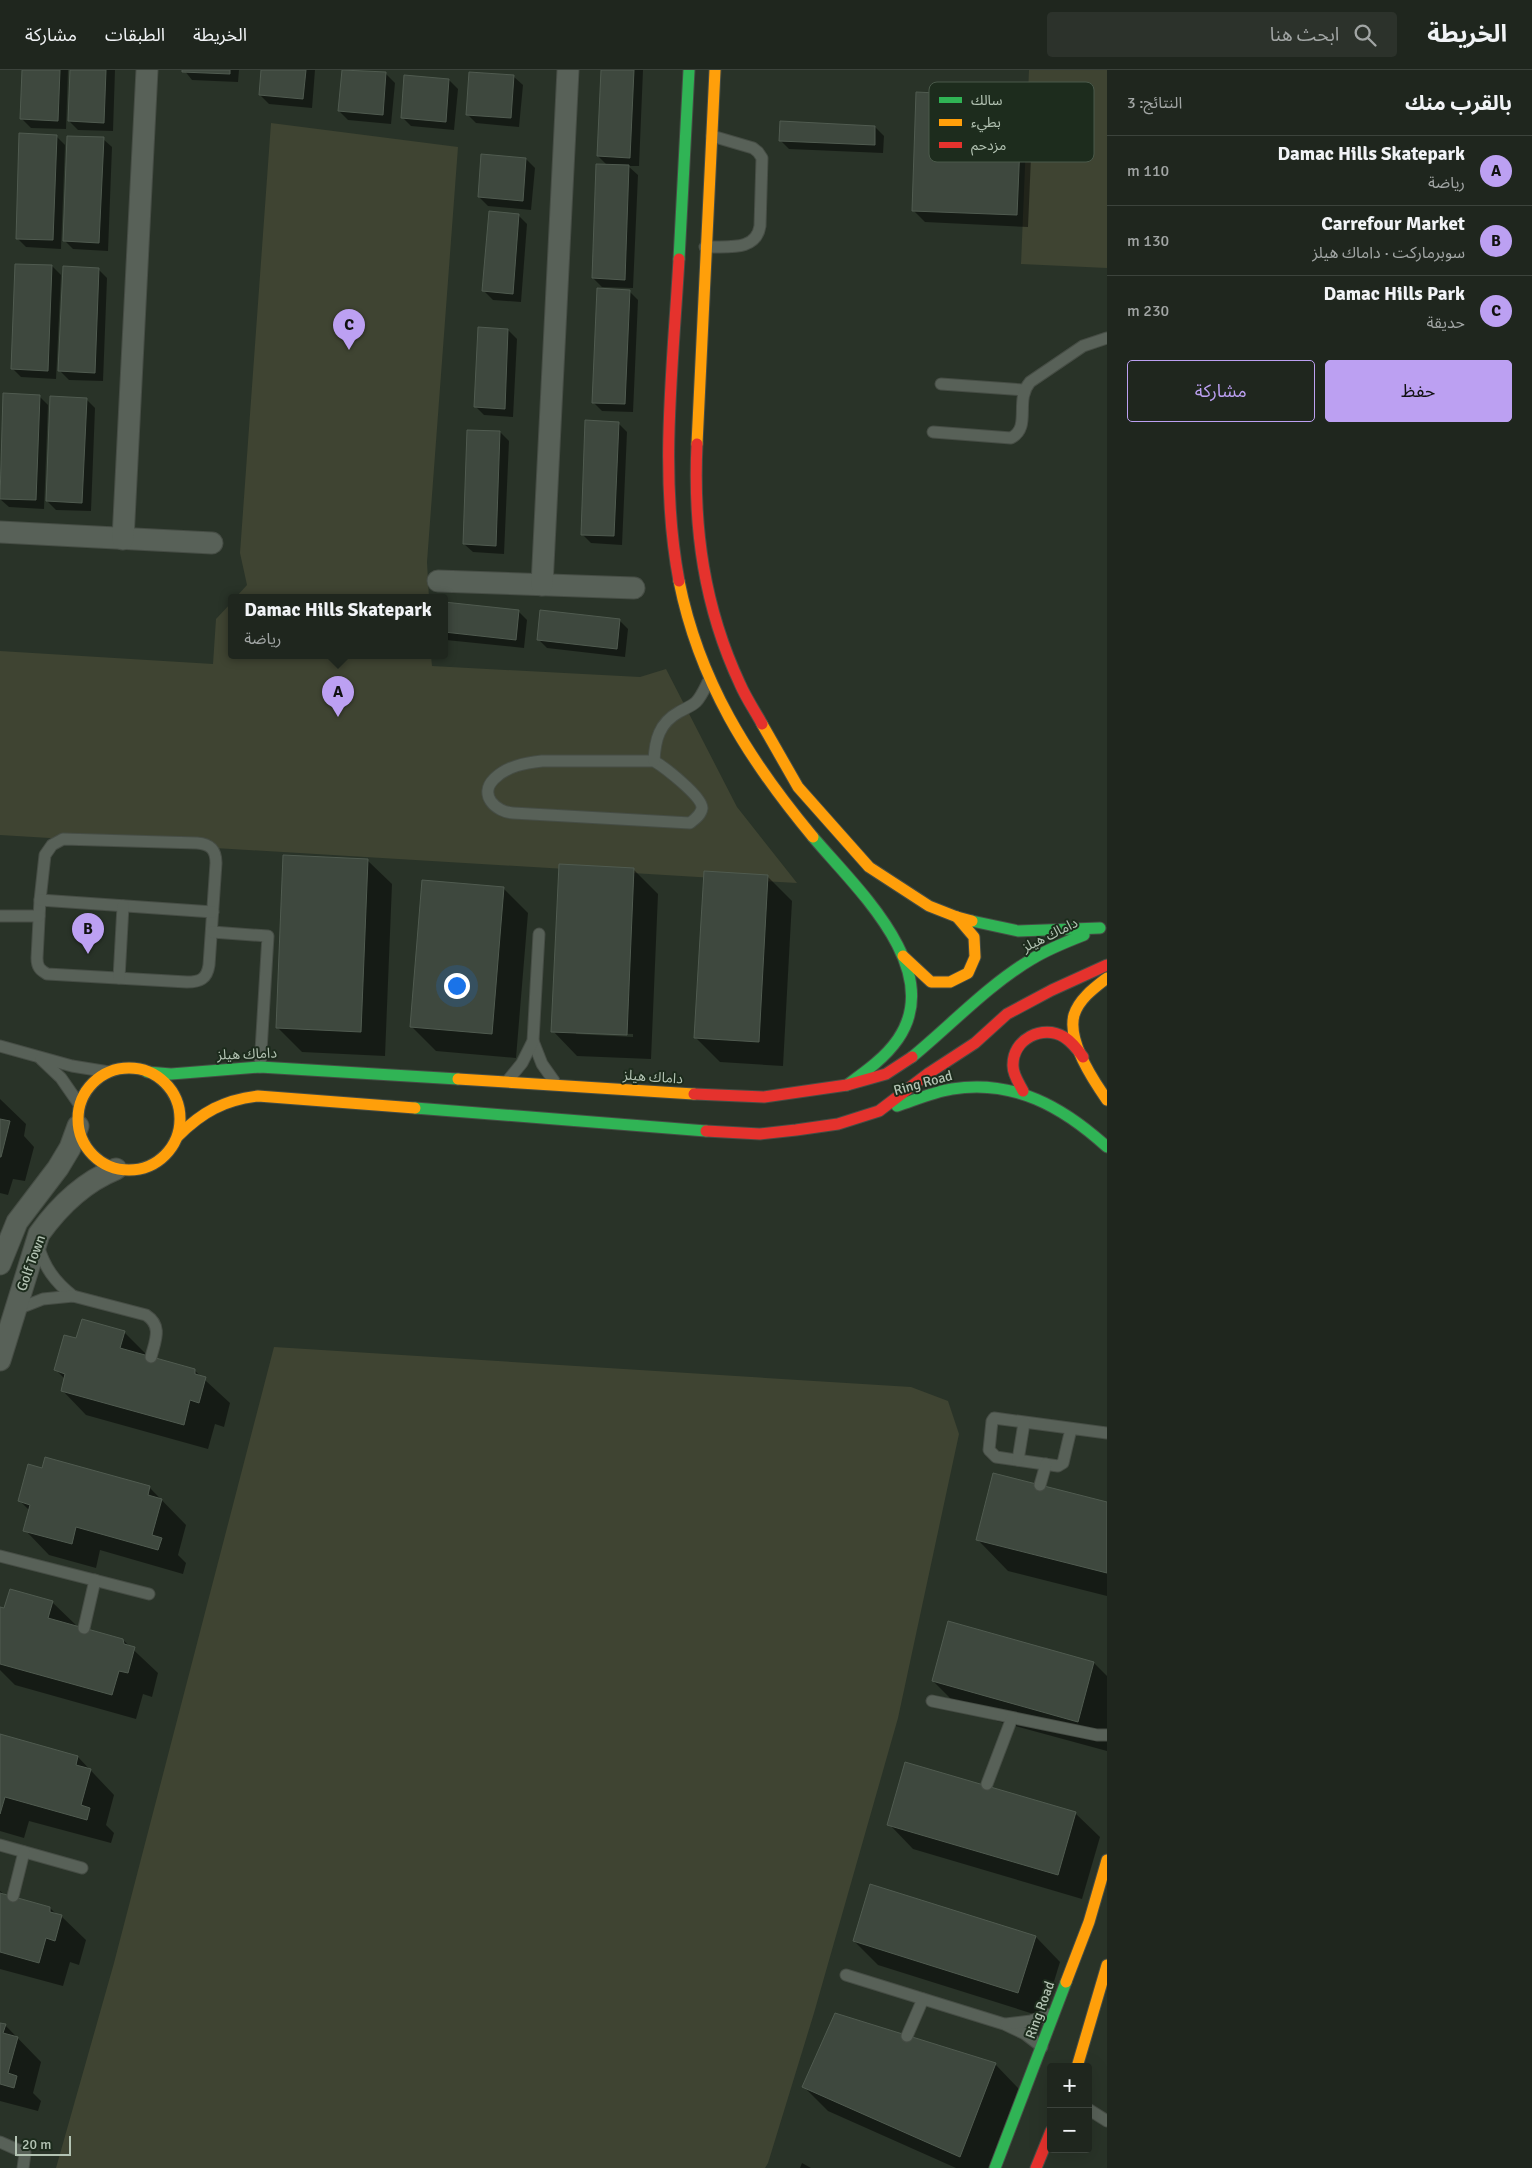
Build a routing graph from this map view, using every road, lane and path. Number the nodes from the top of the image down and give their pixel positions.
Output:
1 (147, 70) edge
2 (568, 70) edge
3 (689, 70) edge
4 (714, 70) edge
5 (712, 136) junction
6 (706, 247) junction
7 (1107, 338) edge
8 (941, 384) dead end
9 (1024, 390) junction
10 (933, 432) dead end
11 (0, 532) edge
12 (123, 539) junction
13 (212, 544) dead end
14 (438, 581) dead end
15 (542, 585) junction
16 (634, 588) dead end
17 (710, 678) junction
18 (696, 703) junction
19 (726, 713) junction
20 (654, 761) junction
21 (40, 900) junction
22 (123, 906) junction
23 (213, 912) junction
24 (0, 916) edge
25 (39, 916) junction
26 (957, 917) junction
27 (1104, 926) edge
28 (212, 932) junction
29 (539, 934) dead end
30 (903, 956) junction
31 (1107, 965) edge
32 (119, 978) junction
33 (1107, 978) edge
34 (533, 1041) junction
35 (0, 1046) edge
36 (38, 1056) junction
37 (1083, 1057) junction
38 (260, 1067) junction
39 (109, 1072) junction
40 (147, 1072) junction
41 (506, 1082) junction
42 (557, 1085) junction
43 (847, 1086) junction
44 (1023, 1091) junction
45 (1107, 1100) edge
46 (80, 1104) junction
47 (879, 1111) junction
48 (78, 1126) junction
49 (178, 1136) junction
50 (1107, 1147) edge
51 (116, 1169) junction
52 (36, 1241) junction
53 (0, 1264) edge
54 (73, 1296) junction
55 (14, 1310) junction
56 (151, 1357) dead end
57 (0, 1360) edge
58 (1024, 1423) junction
59 (1071, 1429) junction
60 (1107, 1433) edge
61 (1018, 1460) junction
62 (1046, 1464) junction
63 (1040, 1485) dead end
64 (0, 1556) edge
65 (95, 1580) junction
66 (150, 1594) dead end
67 (84, 1628) dead end
68 (932, 1701) dead end
69 (1012, 1718) junction
70 (1102, 1735) edge
71 (1107, 1744) edge
72 (987, 1784) dead end
73 (0, 1845) edge
74 (24, 1852) junction
75 (1107, 1860) edge
76 (82, 1868) dead end
77 (13, 1896) dead end
78 (1107, 1965) edge
79 (846, 1975) dead end
80 (922, 1998) junction
81 (1056, 2012) junction
82 (1004, 2024) junction
83 (907, 2036) dead end
84 (1043, 2047) junction
85 (1078, 2063) edge
86 (1092, 2112) edge
87 (1107, 2121) edge
88 (1047, 2141) edge
89 (0, 2142) edge
90 (997, 2163) edge
91 (1010, 2165) dead end
92 (23, 2168) edge
93 (1036, 2168) edge

1 - 12 street
2 - 15 street
3 - 17 street
4 - 5 street
5 - 6 street
5 - 6 lane
6 - 26 street
7 - 9 lane
8 - 9 lane
9 - 10 lane
11 - 12 street
12 - 13 street
14 - 15 street
15 - 16 street
17 - 18 lane
17 - 19 street
18 - 19 lane
18 - 20 lane
19 - 30 street
20 - 20 lane
21 - 22 lane
21 - 23 lane
21 - 25 lane
22 - 23 lane
22 - 32 lane
23 - 28 lane
24 - 25 lane
25 - 32 lane
26 - 27 street
26 - 30 street
27 - 43 street, داماك هيلز
28 - 32 lane
28 - 38 lane
29 - 34 lane
30 - 43 street
31 - 47 street
33 - 37 street
34 - 41 lane
34 - 42 lane
35 - 36 lane
36 - 39 lane
36 - 46 lane
37 - 44 street
37 - 45 street
38 - 40 street, داماك هيلز
38 - 41 street, داماك هيلز
39 - 40 street
39 - 46 street
40 - 49 street
41 - 42 street, داماك هيلز
42 - 43 street, داماك هيلز
44 - 47 street, Ring Road
44 - 50 street, Ring Road
46 - 48 street
47 - 49 street
48 - 51 street
48 - 53 street, Golf Town
49 - 51 street
51 - 52 street, Golf Town
52 - 54 lane
52 - 55 street, Golf Town
54 - 55 lane
54 - 56 lane
55 - 57 street, Golf Town
58 - 59 lane
58 - 61 lane
58 - 61 lane
59 - 60 lane
59 - 62 lane
61 - 62 lane
62 - 63 lane
64 - 65 lane
65 - 66 lane
65 - 67 lane
68 - 69 lane
69 - 70 lane
69 - 72 lane
70 - 71 lane
73 - 74 lane
74 - 76 lane
74 - 77 lane
75 - 81 street, Ring Road
78 - 85 street
79 - 80 lane
80 - 82 lane
80 - 83 lane
81 - 82 lane
81 - 84 street, Ring Road
82 - 84 lane
84 - 90 street, Ring Road
86 - 87 lane
88 - 93 street
89 - 92 lane
90 - 91 street

